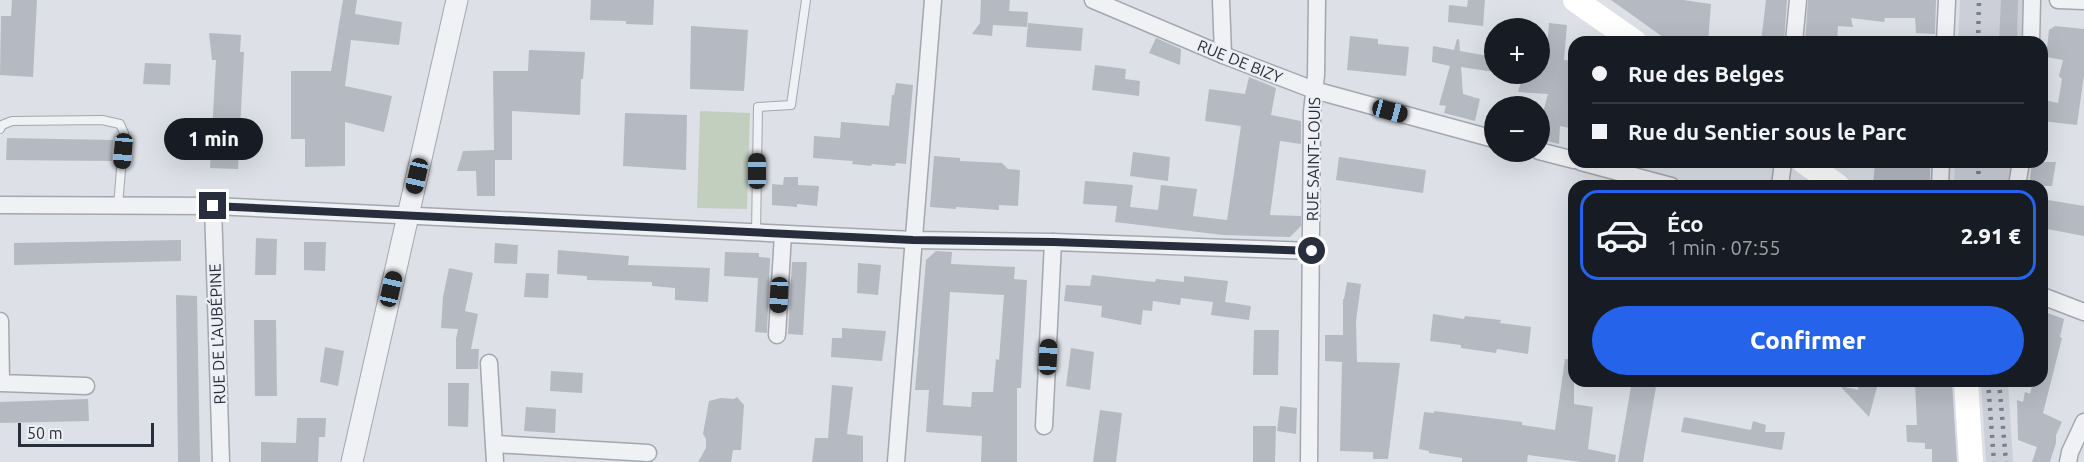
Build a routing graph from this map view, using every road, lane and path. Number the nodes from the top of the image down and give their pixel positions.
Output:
1 (457, 0) edge
2 (806, 0) edge
3 (933, 0) edge
4 (1093, 0) edge
5 (1221, 0) edge
6 (1317, 0) edge
7 (1575, 0) edge
8 (1798, 0) edge
9 (1947, 0) edge
10 (2046, 0) edge
11 (2058, 0) edge
12 (2084, 2) edge
13 (2032, 7) edge
14 (1626, 36) edge
15 (1795, 36) edge
16 (1945, 36) edge
17 (2031, 36) edge
18 (1223, 54) junction
19 (1314, 90) junction
20 (0, 129) edge
21 (1484, 135) edge
22 (1550, 154) edge
23 (1568, 158) edge
24 (1604, 168) edge
25 (1812, 168) edge
26 (1648, 180) edge
27 (1830, 180) edge
28 (0, 205) edge
29 (118, 206) junction
30 (213, 206) junction
31 (408, 215) junction
32 (756, 233) junction
33 (783, 234) junction
34 (913, 240) junction
35 (1053, 242) junction
36 (1312, 251) junction
37 (2048, 298) edge
38 (2084, 312) edge
39 (0, 321) edge
40 (777, 335) dead end
41 (489, 363) dead end
42 (86, 386) dead end
43 (1966, 387) edge
44 (2084, 422) edge
45 (1044, 426) dead end
46 (495, 444) junction
47 (648, 453) dead end
48 (221, 462) edge
49 (352, 462) edge
50 (495, 462) edge
51 (896, 462) edge
52 (1309, 462) edge
53 (1971, 462) edge
54 (2068, 462) edge

1 - 31 street
2 - 32 lane
3 - 34 street
4 - 18 street, RUE DE BIZY
5 - 18 street
6 - 19 street, RUE SAINT-LOUIS
7 - 14 main road
8 - 15 street
9 - 16 street
10 - 13 street
11 - 12 street
13 - 17 street
18 - 19 street, RUE DE BIZY
19 - 21 street, RUE DE BIZY
19 - 36 street, RUE SAINT-LOUIS
20 - 29 lane
22 - 23 street
24 - 26 street
25 - 27 main road
28 - 29 street
29 - 30 street
30 - 31 street
30 - 48 street, RUE DE L'AUBÉPINE
31 - 32 street
31 - 49 street
32 - 33 street
33 - 34 street
33 - 40 street
34 - 35 street
34 - 51 street
35 - 36 street
35 - 45 street
36 - 52 street, RUE SAINT-LOUIS
37 - 38 street
39 - 42 street
41 - 46 street
43 - 53 main road
44 - 54 street
46 - 47 street
46 - 50 street

